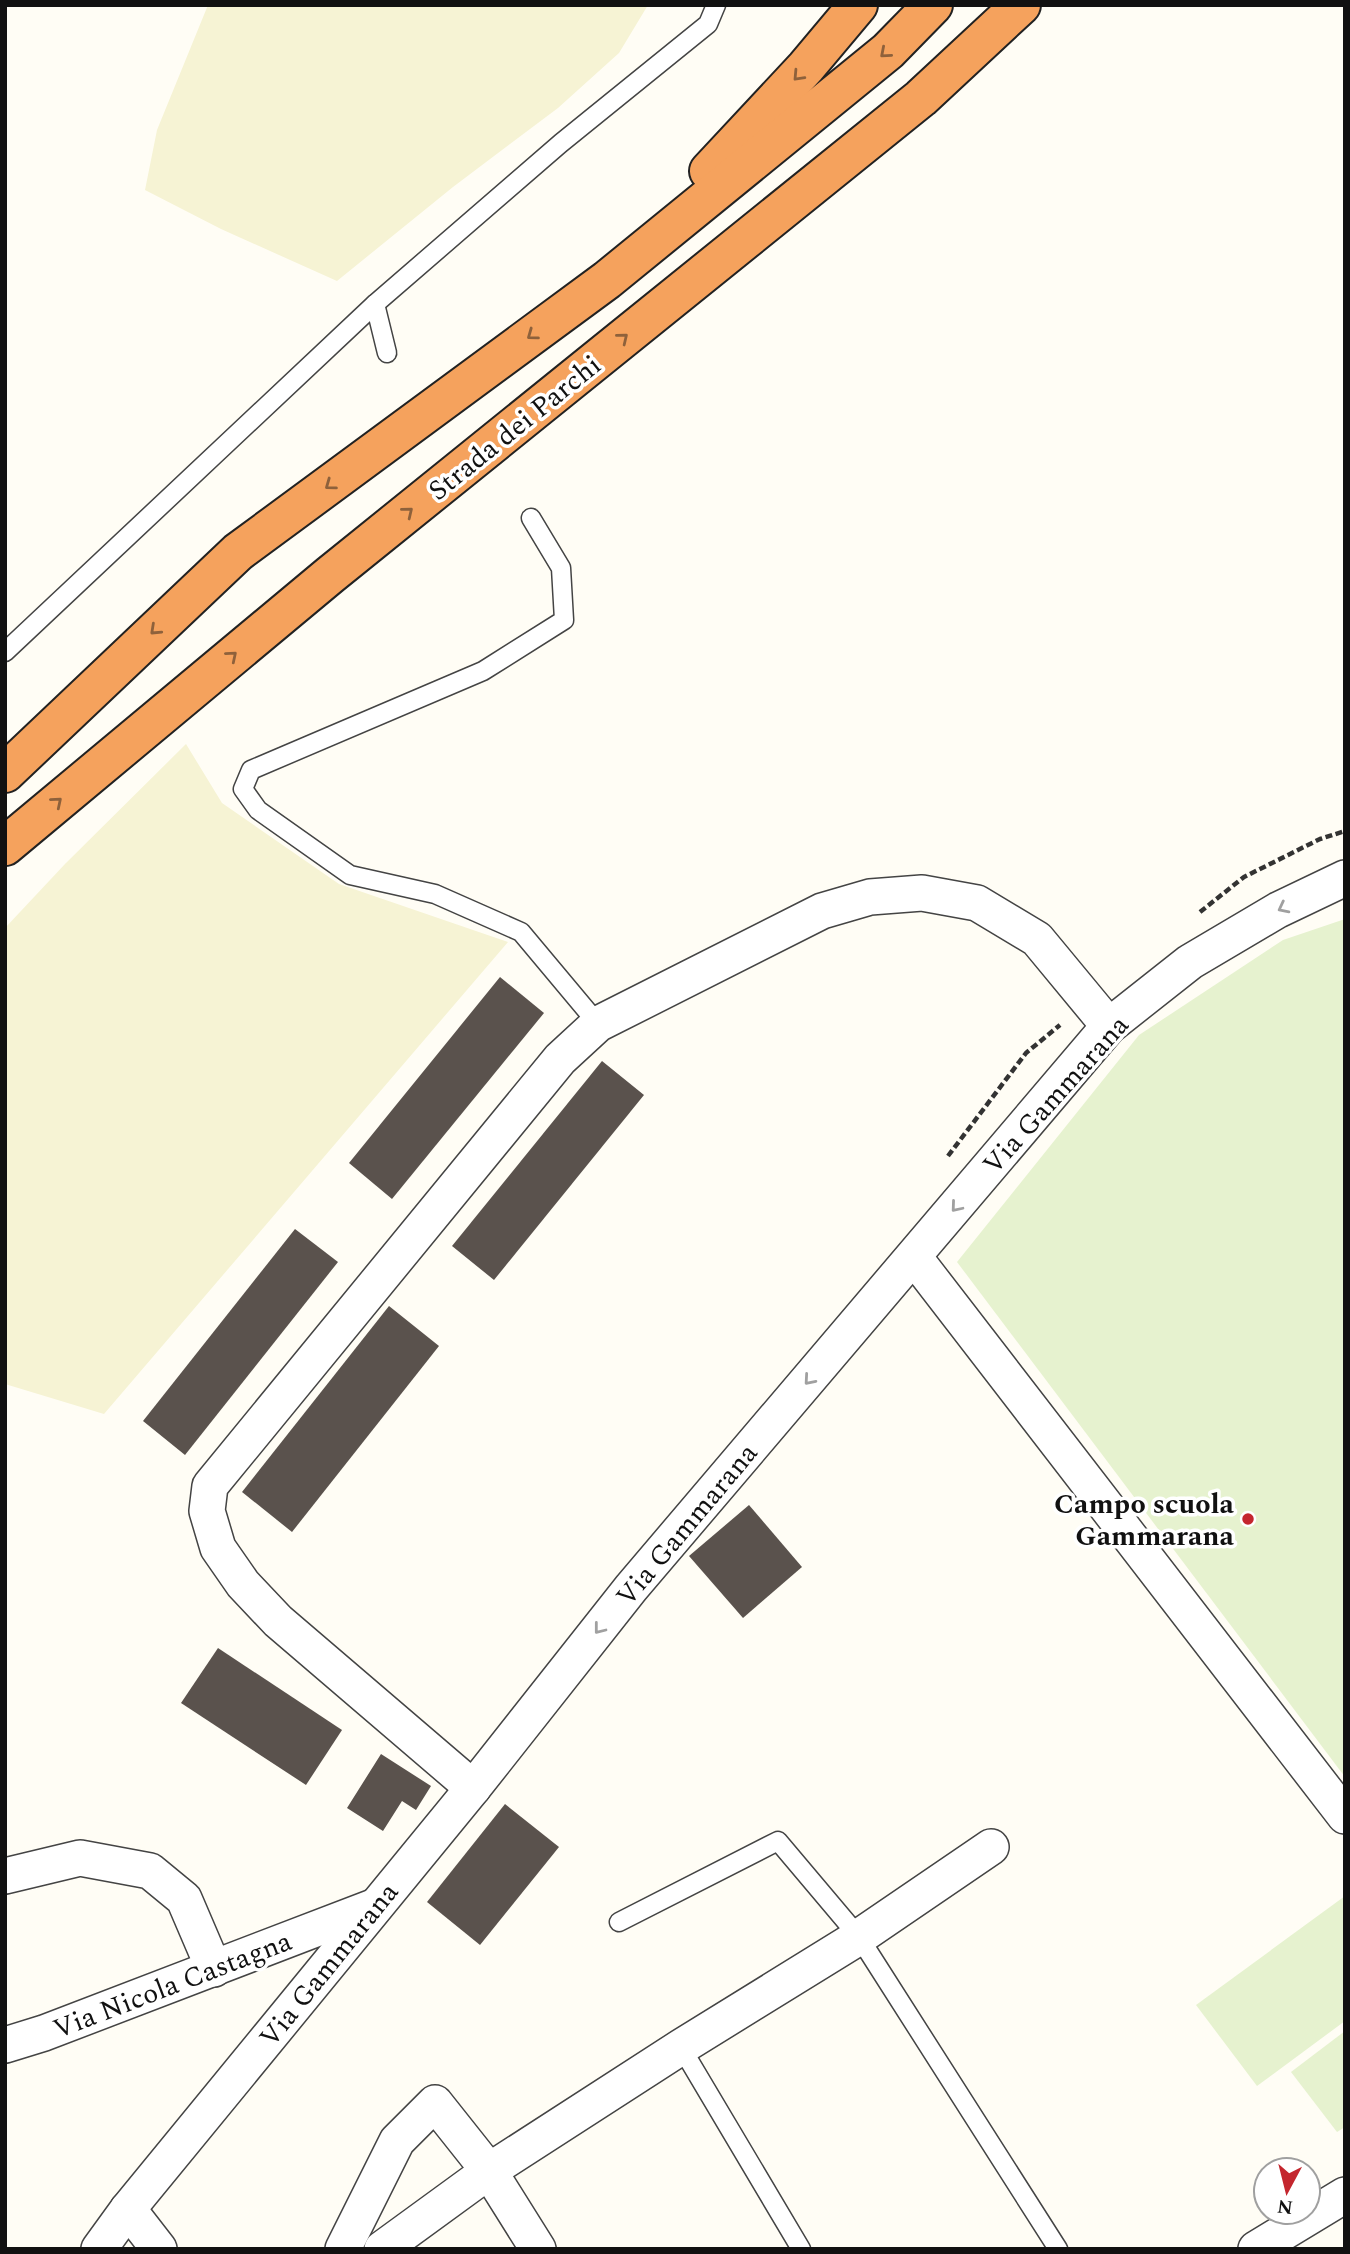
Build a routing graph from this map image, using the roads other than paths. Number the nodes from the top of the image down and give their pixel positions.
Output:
1 (716, 5) edge
2 (858, 5) edge
3 (933, 5) edge
4 (1021, 5) edge
5 (607, 280) junction
6 (375, 304) junction
7 (387, 353) dead end
8 (530, 518) dead end
9 (5, 652) edge
10 (5, 773) edge
11 (5, 846) edge
12 (1345, 878) edge
13 (598, 1024) junction
14 (1109, 1026) junction
15 (914, 1258) junction
16 (473, 1788) junction
17 (1345, 1816) edge
18 (990, 1847) dead end
19 (5, 1876) edge
20 (376, 1906) junction
21 (619, 1922) dead end
22 (859, 1937) junction
23 (214, 1969) junction
24 (5, 2045) edge
25 (681, 2047) junction
26 (489, 2171) junction
27 (1345, 2195) edge
28 (128, 2209) junction
29 (99, 2249) edge
30 (159, 2249) edge
31 (343, 2249) edge
32 (382, 2249) edge
33 (538, 2249) edge
34 (801, 2249) edge
35 (1058, 2249) edge
36 (1256, 2249) edge

1 - 6 lane
2 -> 5 highway
3 -> 5 highway, Strada dei Parchi
11 -> 4 highway, Strada dei Parchi
5 -> 10 highway, Strada dei Parchi
6 - 7 lane
6 - 9 lane
8 - 13 lane
12 -> 14 street, Via Gammarana
13 - 14 street
13 - 16 street
14 -> 15 street, Via Gammarana
15 -> 16 street, Via Gammarana
15 - 17 street
16 - 20 street, Via Gammarana
18 - 22 street
19 - 23 street
20 - 23 street, Via Nicola Castagna
20 - 28 street, Via Gammarana
21 - 22 lane
22 - 25 street
22 - 35 lane
23 - 24 street, Via Nicola Castagna
25 - 26 street
25 - 34 lane
26 - 31 street
26 - 32 street
26 - 33 street
27 - 36 street
28 - 29 street, Via Gammarana
28 - 30 street

